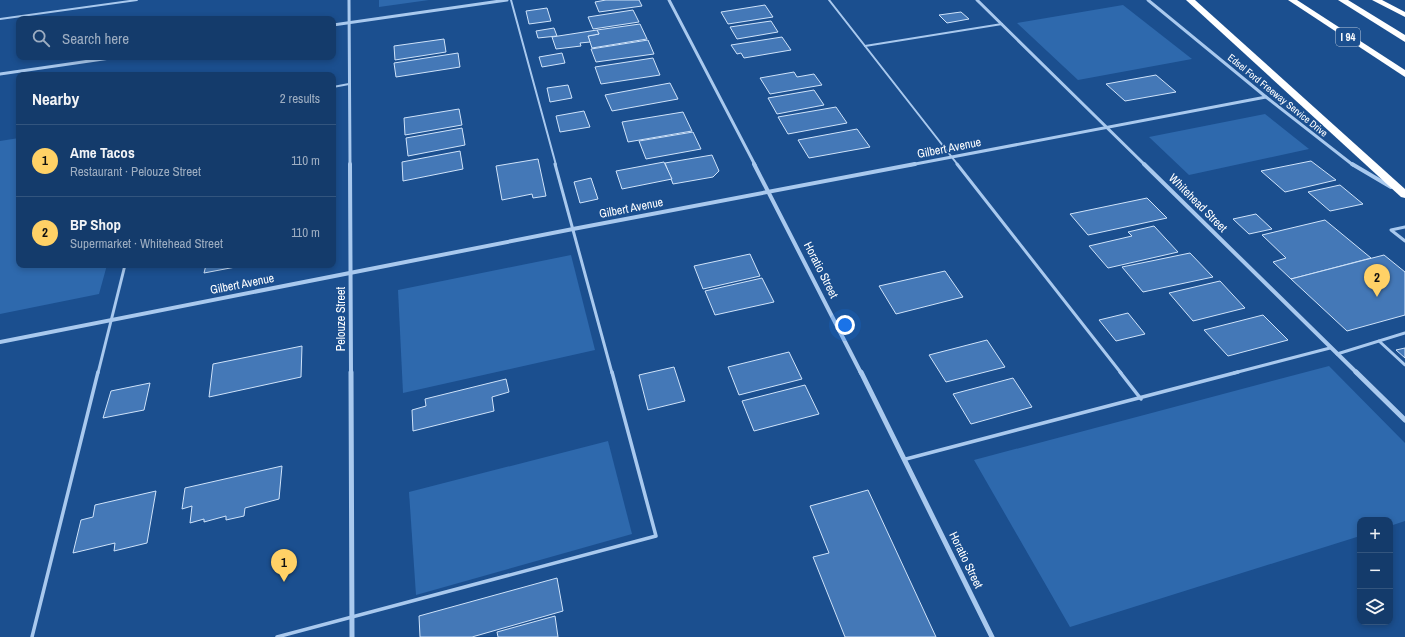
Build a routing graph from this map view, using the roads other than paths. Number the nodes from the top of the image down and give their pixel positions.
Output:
1 (137, 0) edge
2 (349, 0) edge
3 (507, 0) edge
4 (511, 0) edge
5 (669, 0) edge
6 (829, 0) edge
7 (977, 0) edge
8 (1148, 0) edge
9 (1190, 0) edge
10 (1292, 0) edge
11 (1342, 0) edge
12 (1376, 0) edge
13 (1405, 15) edge
14 (22, 16) edge
15 (16, 17) edge
16 (0, 19) edge
17 (349, 23) junction
18 (1002, 24) junction
19 (336, 25) edge
20 (1405, 39) edge
21 (865, 46) junction
22 (96, 60) edge
23 (0, 74) edge
24 (1405, 74) edge
25 (349, 84) junction
26 (336, 86) edge
27 (1266, 97) junction
28 (1108, 127) junction
29 (952, 158) junction
30 (770, 192) junction
31 (1404, 195) edge
32 (1405, 227) edge
33 (573, 229) junction
34 (1405, 241) edge
35 (124, 268) edge
36 (351, 272) junction
37 (112, 320) junction
38 (1405, 333) edge
39 (1379, 341) junction
40 (0, 342) edge
41 (1330, 348) junction
42 (1337, 354) junction
43 (1405, 365) edge
44 (1141, 399) junction
45 (1405, 420) edge
46 (906, 459) junction
47 (352, 617) junction
48 (32, 637) edge
49 (277, 637) edge
50 (352, 637) edge
51 (992, 637) edge

1 - 14 lane
2 - 17 street, Pelouze Street
3 - 17 street
4 - 33 lane
5 - 30 street, Horatio Street
6 - 21 lane
7 - 18 street, Whitehead Street
8 - 27 street, Edsel Ford Freeway Service Drive
9 - 31 highway
10 - 24 highway, I 94
11 - 20 highway, I 94
12 - 13 highway
15 - 16 lane
17 - 19 street
17 - 25 street, Pelouze Street
18 - 21 lane
18 - 28 street, Whitehead Street
21 - 29 lane
22 - 23 street
25 - 26 lane
25 - 36 street, Pelouze Street
27 - 28 street, Gilbert Avenue
27 - 31 street, Edsel Ford Freeway Service Drive
28 - 29 street, Gilbert Avenue
28 - 41 street, Whitehead Street
29 - 30 street, Gilbert Avenue
29 - 44 lane
30 - 33 street, Gilbert Avenue
30 - 46 street, Horatio Street
32 - 34 lane
33 - 36 street, Gilbert Avenue
33 - 47 lane
35 - 37 lane
36 - 37 street, Gilbert Avenue
36 - 47 street, Pelouze Street
37 - 40 street, Gilbert Avenue
37 - 48 lane
38 - 39 lane
39 - 42 lane
39 - 43 lane
41 - 42 street, Whitehead Street
41 - 44 lane
42 - 45 street, Whitehead Street
44 - 46 lane
46 - 51 street, Horatio Street
47 - 49 lane
47 - 50 street, Pelouze Street

